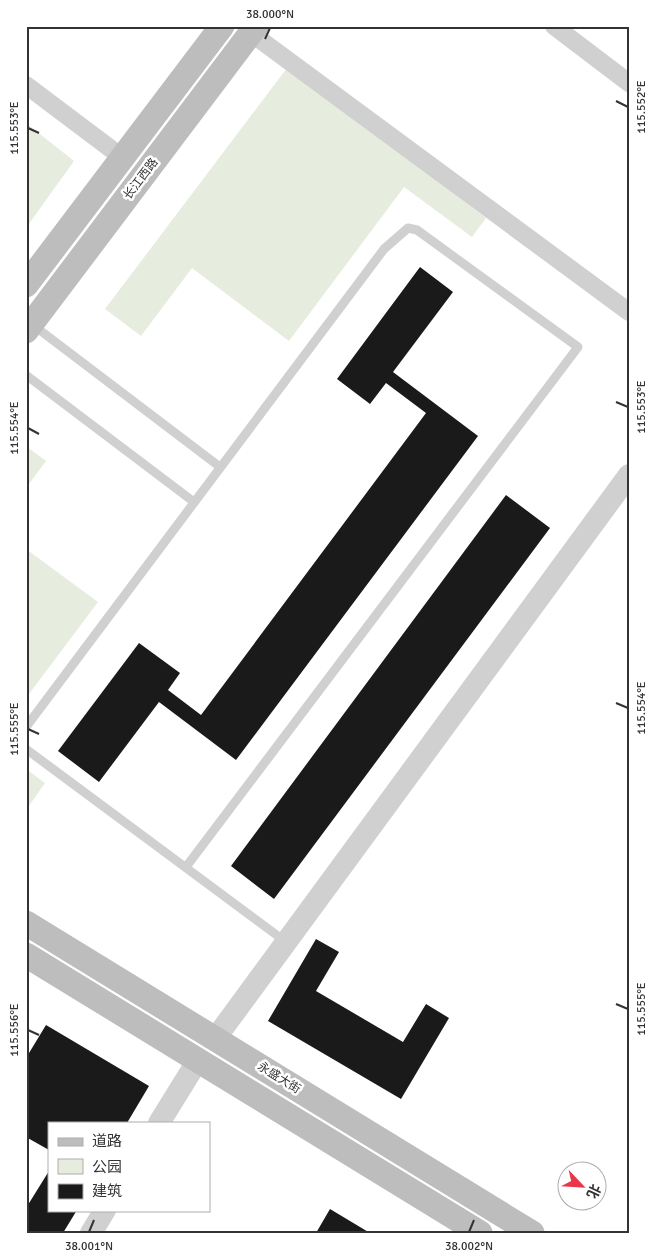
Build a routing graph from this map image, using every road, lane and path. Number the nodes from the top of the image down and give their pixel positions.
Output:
1 (222, 26) edge
2 (554, 26) edge
3 (254, 30) edge
4 (629, 83) edge
5 (26, 85) edge
6 (123, 158) junction
7 (26, 285) edge
8 (629, 312) edge
9 (29, 328) edge
10 (26, 375) edge
11 (220, 467) junction
12 (629, 475) edge
13 (194, 502) junction
14 (26, 727) edge
15 (26, 749) edge
16 (186, 867) junction
17 (26, 923) edge
18 (286, 942) junction
19 (26, 954) edge
20 (215, 1039) junction
21 (198, 1060) junction
22 (160, 1122) edge
23 (104, 1212) edge
24 (91, 1233) edge
25 (480, 1233) edge
26 (532, 1233) edge

1 - 6 main road
2 - 4 street
3 - 8 street
3 - 9 main road, 长江西路
5 - 6 street
6 - 7 main road
9 - 11 lane
10 - 13 lane
11 - 13 lane
11 - 16 lane
12 - 18 street
13 - 14 lane
15 - 16 lane
16 - 18 lane
17 - 20 main road, 永盛大街
18 - 20 street
19 - 21 main road
20 - 26 main road, 永盛大街
21 - 22 street
21 - 25 main road
23 - 24 street

